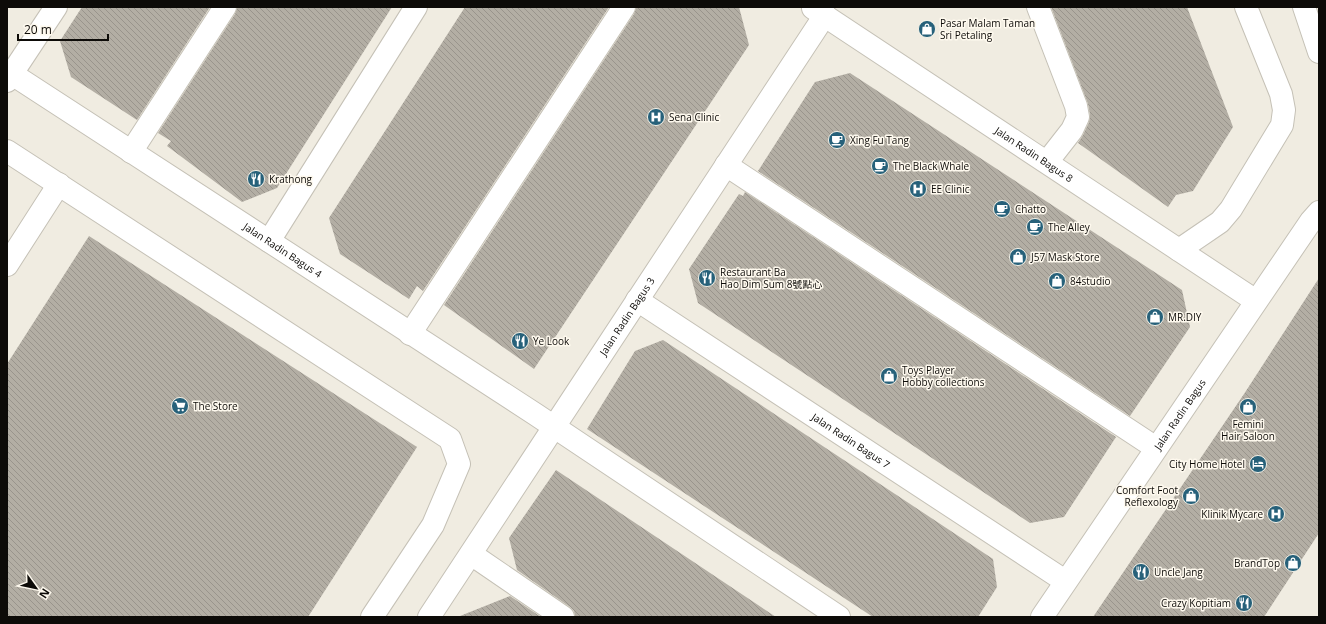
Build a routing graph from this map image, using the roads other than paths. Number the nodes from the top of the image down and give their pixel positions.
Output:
1 (56, 7) edge
2 (225, 7) edge
3 (416, 7) edge
4 (624, 7) edge
5 (1038, 7) edge
6 (1246, 7) edge
7 (1304, 7) edge
8 (819, 11) edge
9 (1319, 52) edge
10 (9, 77) edge
11 (7, 151) edge
12 (131, 152) junction
13 (1047, 162) junction
14 (726, 165) junction
15 (59, 184) junction
16 (1319, 212) edge
17 (269, 241) junction
18 (1179, 250) junction
19 (7, 265) edge
20 (637, 300) junction
21 (1256, 301) junction
22 (410, 334) junction
23 (554, 427) junction
24 (1156, 448) junction
25 (471, 554) junction
26 (1065, 581) junction
27 (372, 617) edge
28 (429, 617) edge
29 (563, 617) edge
30 (839, 617) edge
31 (1042, 617) edge

1 - 10 street
2 - 12 street
3 - 17 street
4 - 22 street
5 - 13 street
6 - 18 street
7 - 9 street
8 - 13 street, Jalan Radin Bagus 8
8 - 14 street, Jalan Radin Bagus 3
10 - 12 street, Jalan Radin Bagus 4
11 - 15 street
12 - 17 street, Jalan Radin Bagus 4
13 - 18 street, Jalan Radin Bagus 8
14 - 20 street, Jalan Radin Bagus 3
14 - 24 street
15 - 19 street
15 - 27 street
16 - 21 street, Jalan Radin Bagus
17 - 22 street, Jalan Radin Bagus 4
18 - 21 street, Jalan Radin Bagus 8
20 - 23 street, Jalan Radin Bagus 3
20 - 26 street, Jalan Radin Bagus 7
21 - 24 street, Jalan Radin Bagus
22 - 23 street, Jalan Radin Bagus 4
23 - 25 street, Jalan Radin Bagus 3
23 - 30 street, Jalan Radin Bagus 4
24 - 26 street, Jalan Radin Bagus
25 - 28 street, Jalan Radin Bagus 3
25 - 29 street
26 - 31 street, Jalan Radin Bagus

